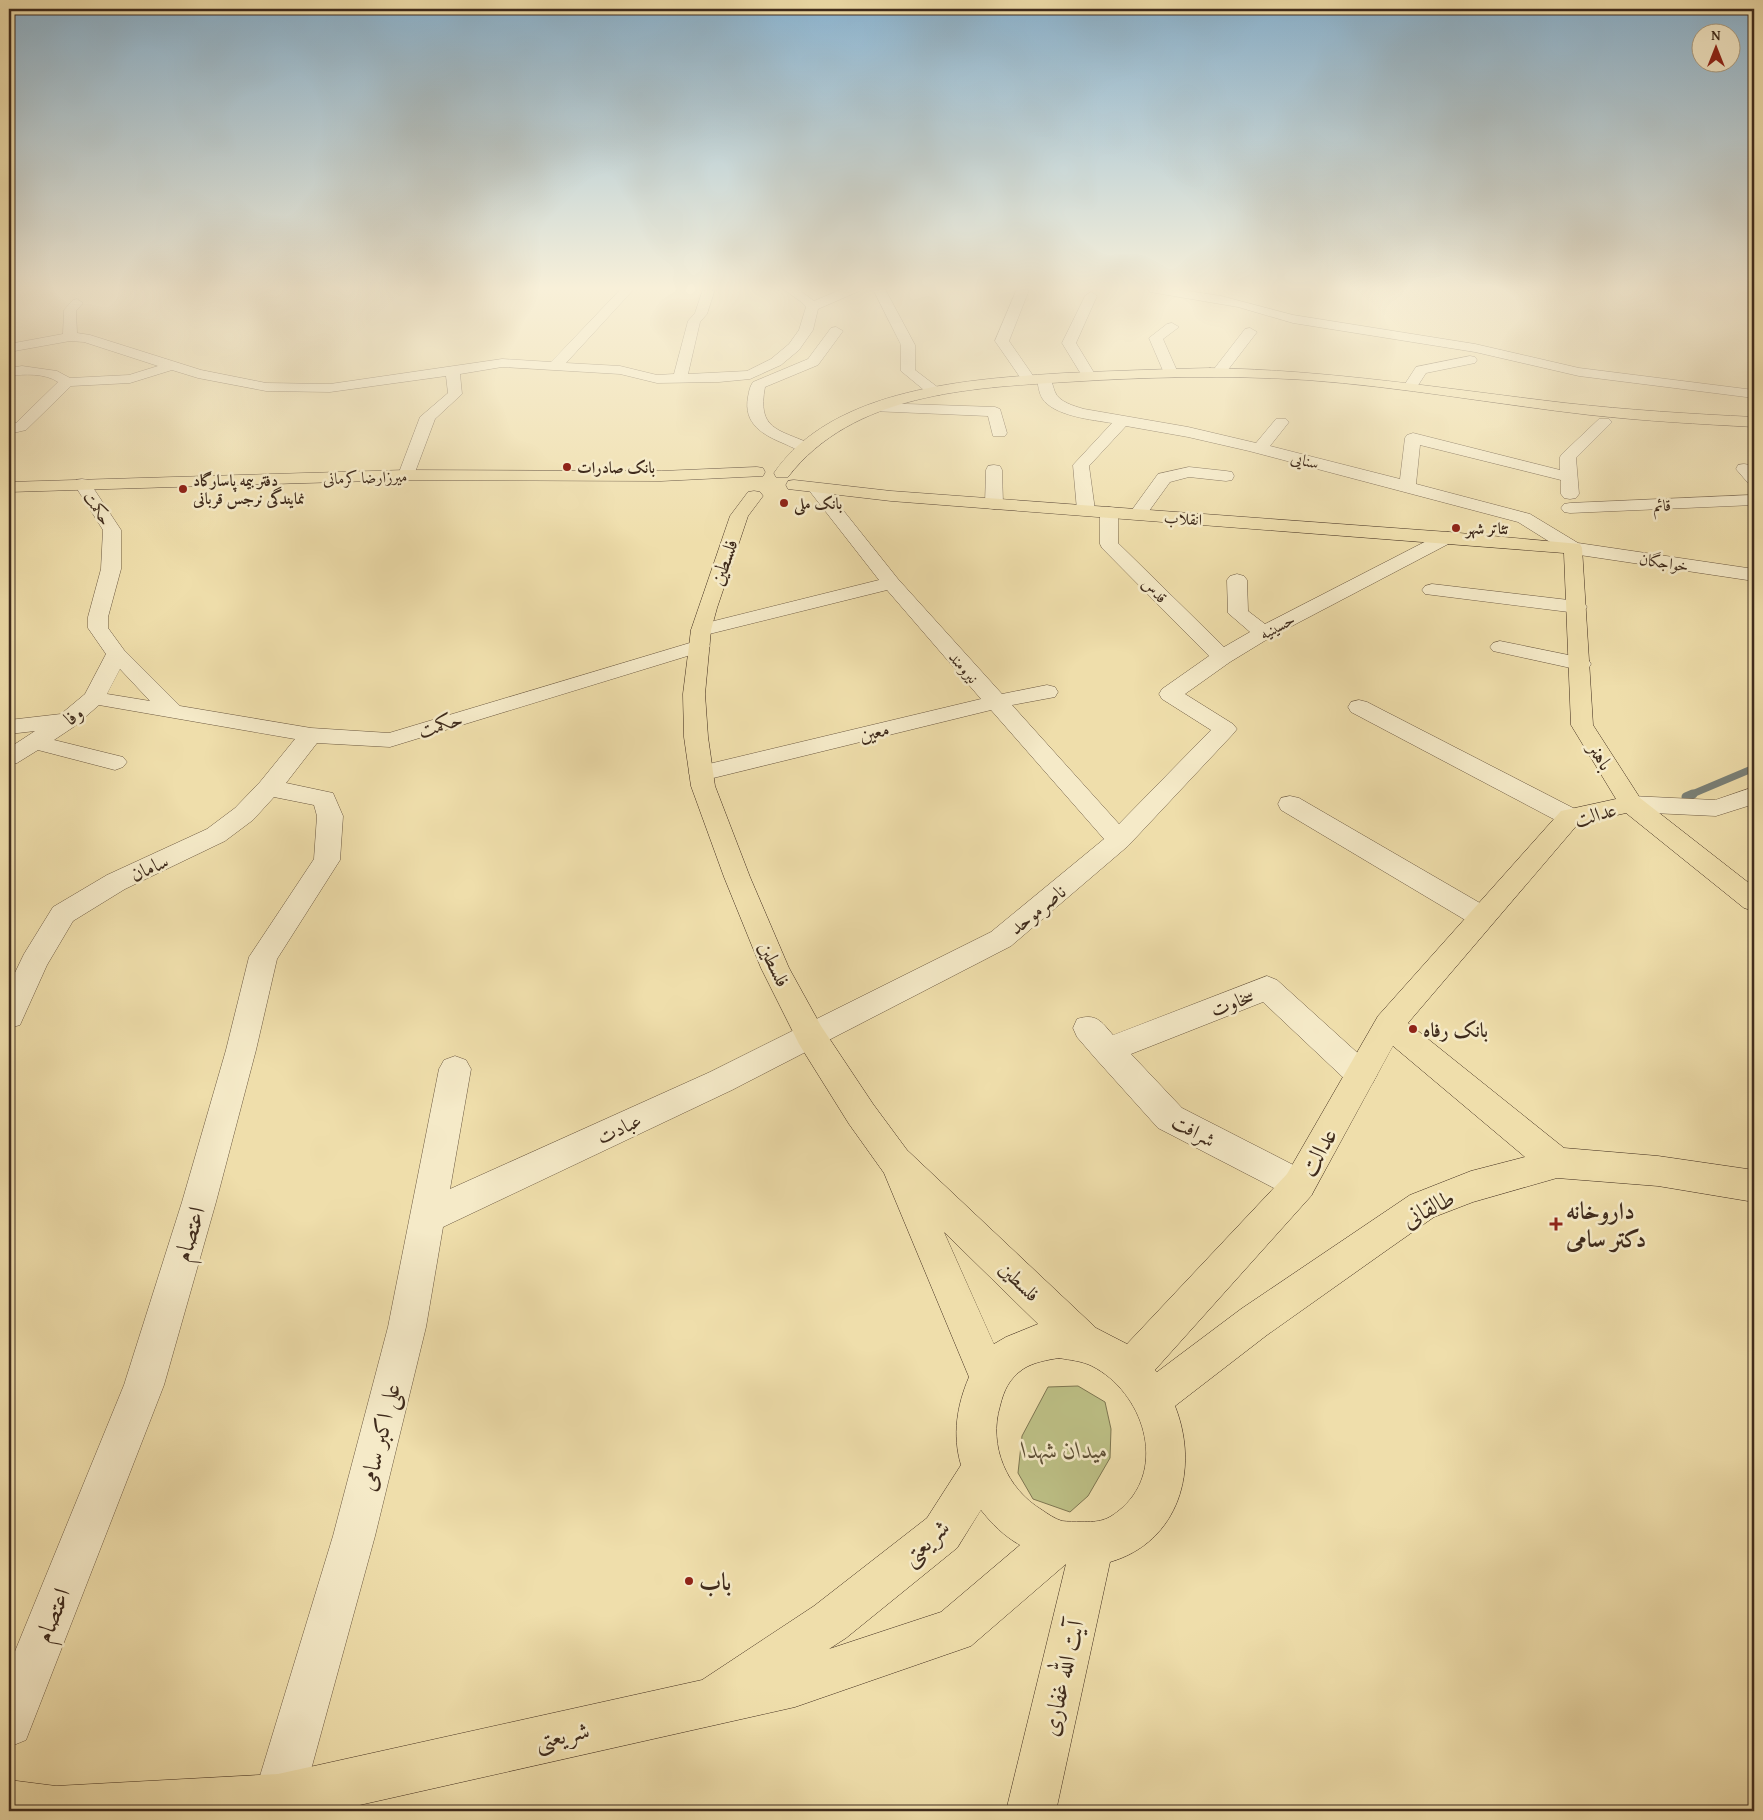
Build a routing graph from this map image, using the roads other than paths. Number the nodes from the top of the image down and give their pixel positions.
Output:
1 (50, 374) edge
2 (146, 374) edge
3 (198, 374) edge
4 (434, 374) edge
5 (453, 374) edge
6 (636, 374) edge
7 (681, 374) edge
8 (752, 374) edge
9 (784, 374) edge
10 (912, 374) edge
11 (1031, 374) edge
12 (1145, 374) edge
13 (1270, 374) edge
14 (1418, 374) edge
15 (1594, 374) edge
16 (1089, 376) joint
17 (680, 378) junction
18 (1036, 380) junction
19 (67, 382) junction
20 (1410, 387) junction
21 (935, 392) junction
22 (1754, 394) edge
23 (877, 408) junction
24 (1123, 420) junction
25 (1281, 422) dead end
26 (1604, 422) dead end
27 (1754, 422) edge
28 (9, 429) edge
29 (998, 433) dead end
30 (805, 447) junction
31 (1260, 449) junction
32 (994, 470) dead end
33 (406, 475) junction
34 (661, 476) junction
35 (1226, 476) dead end
36 (1569, 477) junction
37 (82, 484) junction
38 (768, 486) junction
39 (9, 487) edge
40 (1407, 487) junction
41 (817, 489) junction
42 (1754, 500) edge
43 (994, 504) junction
44 (1570, 508) junction
45 (1086, 510) junction
46 (1109, 512) junction
47 (1138, 514) junction
48 (1448, 537) junction
49 (1573, 548) junction
50 (1754, 575) edge
51 (1237, 580) dead end
52 (891, 583) junction
53 (1432, 590) dead end
54 (1577, 607) junction
55 (1264, 633) junction
56 (701, 638) junction
57 (1500, 647) dead end
58 (117, 654) junction
59 (1222, 657) junction
60 (1580, 664) junction
61 (1047, 692) dead end
62 (94, 698) junction
63 (995, 702) junction
64 (1359, 707) dead end
65 (173, 712) junction
66 (67, 720) junction
67 (9, 727) edge
68 (1225, 730) joint
69 (311, 735) junction
70 (34, 742) junction
71 (9, 758) edge
72 (115, 762) dead end
73 (701, 773) junction
74 (269, 788) junction
75 (1754, 795) edge
76 (1290, 804) dead end
77 (1631, 804) junction
78 (1570, 816) junction
79 (1119, 840) junction
80 (1754, 901) edge
81 (1482, 917) junction
82 (9, 1016) edge
83 (1389, 1025) junction
84 (810, 1035) junction
85 (1097, 1039) joint
86 (455, 1069) dead end
87 (1361, 1075) junction
88 (895, 1161) junction
89 (1557, 1163) junction
90 (1299, 1185) junction
91 (1754, 1186) edge
92 (427, 1217) junction
93 (1084, 1343) junction
94 (989, 1377) junction
95 (1141, 1384) junction
96 (982, 1470) junction
97 (1075, 1543) junction
98 (707, 1703) junction
99 (9, 1723) edge
100 (278, 1799) junction
101 (9, 1804) edge
102 (55, 1811) edge
103 (1031, 1811) edge

1 - 19 street
2 - 19 street
3 - 4 street
5 - 33 street
6 - 17 street
7 - 17 street
8 - 17 street
9 - 30 street
10 - 21 street
11 - 18 street, سنایی
12 - 16 main road, فلسطین
13 - 20 main road, فلسطین
14 - 20 street
15 - 22 street
16 - 18 main road, فلسطین
18 - 21 main road, فلسطین
18 - 24 street, سنایی
19 - 28 street
20 - 27 main road, فلسطین
21 - 23 main road, فلسطین
23 - 29 street
23 - 30 main road, فلسطین
24 - 31 street, سنایی
24 - 45 street
25 - 31 street
26 - 36 street
30 - 38 main road, فلسطین
31 - 40 street, سنایی
32 - 43 street
33 - 34 main road, میرزارضا کرمانی
33 - 37 main road, میرزارضا کرمانی
34 - 38 main road
34 - 38 main road
35 - 47 street
36 - 40 street
36 - 44 street
37 - 39 main road, میرزارضا کرمانی
37 - 58 street, حکمت
38 - 41 main road, انقلاب
38 - 56 main road, فلسطین
40 - 49 street, سنایی
41 - 43 main road, انقلاب
41 - 52 street, نیرومند
42 - 44 street, قائم
43 - 45 main road, انقلاب
44 - 49 street
45 - 46 main road, انقلاب
46 - 47 main road, انقلاب
46 - 59 street, قدس
47 - 48 main road, انقلاب
48 - 49 main road, انقلاب
48 - 55 street, حسینیه
49 - 50 street, خواجگان
49 - 54 main road, باهنر
51 - 55 street
52 - 56 street, حکمت
52 - 63 street, نیرومند
53 - 54 street
54 - 60 main road, باهنر
55 - 59 street, حسینیه
56 - 69 street, حکمت
56 - 73 main road, فلسطین
57 - 60 street
58 - 62 street, وفا
58 - 65 street, حکمت
59 - 68 street, حسینیه
60 - 77 main road, باهنر
61 - 63 street, معین
62 - 65 street, حکمت
62 - 66 street, وفا
63 - 73 street, معین
63 - 79 street, نیرومند
64 - 78 street
65 - 69 street, حکمت
66 - 67 street
66 - 70 street, وفا
68 - 79 street, ناصرموحد
69 - 74 street, سامان
70 - 71 street, وفا
70 - 72 street
73 - 84 main road, فلسطین
74 - 82 street, سامان
74 - 99 street, اعتصام
75 - 77 street
76 - 81 street
77 - 78 main road, عدالت
77 - 80 main road, باهنر
78 - 81 main road, عدالت
79 - 84 street, ناصرموحد
81 - 83 main road, عدالت
83 - 87 main road, عدالت
83 - 89 main road
84 - 88 main road, فلسطین
84 - 92 street, عبادت
85 - 87 street, سخاوت
85 - 90 street, شرافت
86 - 92 street, علی اکبر سامی
87 - 90 main road, عدالت
88 - 93 main road, فلسطین
88 - 94 main road
89 - 91 main road, طالقانی
89 - 95 main road, طالقانی
90 - 95 main road, عدالت
92 - 100 street, علی اکبر سامی
93 - 94 main road
93 - 95 main road
94 - 96 main road
95 - 97 main road
96 - 97 main road
96 - 98 main road, شریعتی
97 - 98 main road
97 - 103 main road, آیت الله غفاری
98 - 100 main road, شریعتی
100 - 102 main road, شریعتی
101 - 102 main road, شریعتی

